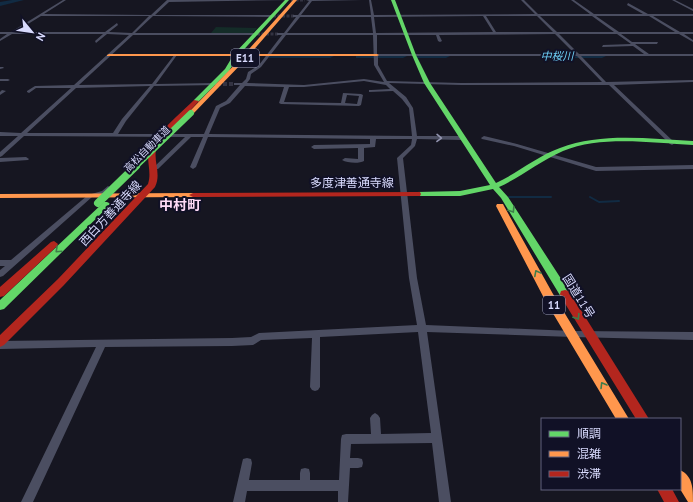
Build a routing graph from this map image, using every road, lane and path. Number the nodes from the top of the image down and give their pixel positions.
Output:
1 (65, 0) edge
2 (168, 0) edge
3 (287, 0) edge
4 (291, 0) edge
5 (295, 0) edge
6 (301, 0) edge
7 (305, 0) edge
8 (311, 0) edge
9 (361, 0) edge
10 (370, 0) edge
11 (393, 0) edge
12 (522, 0) edge
13 (572, 0) edge
14 (672, 0) edge
15 (628, 4) dead end
16 (693, 10) edge
17 (41, 15) junction
18 (154, 15) junction
19 (372, 15) junction
20 (399, 15) junction
21 (484, 15) junction
22 (537, 15) junction
23 (592, 15) junction
24 (648, 15) junction
25 (693, 15) edge
26 (273, 16) junction
27 (294, 16) tunnel mouth
28 (300, 16) junction
29 (117, 24) dead end
30 (0, 33) edge
31 (10, 33) junction
32 (406, 33) junction
33 (437, 33) junction
34 (680, 33) junction
35 (693, 33) edge
36 (106, 34) junction
37 (131, 34) junction
38 (257, 34) junction
39 (278, 34) tunnel mouth
40 (285, 34) junction
41 (375, 34) junction
42 (495, 34) junction
43 (556, 34) junction
44 (618, 34) junction
45 (0, 40) edge
46 (440, 41) dead end
47 (693, 41) edge
48 (96, 42) dead end
49 (657, 43) dead end
50 (633, 44) junction
51 (603, 46) dead end
52 (109, 55) junction
53 (175, 55) junction
54 (239, 55) junction
55 (263, 55) junction
56 (414, 55) junction
57 (648, 55) junction
58 (693, 55) edge
59 (377, 56) junction
60 (579, 56) junction
61 (0, 80) edge
62 (8, 80) dead end
63 (693, 81) edge
64 (386, 83) junction
65 (427, 83) junction
66 (607, 83) junction
67 (215, 84) junction
68 (235, 84) tunnel mouth
69 (244, 84) junction
70 (153, 85) junction
71 (287, 85) junction
72 (75, 86) junction
73 (394, 90) junction
74 (372, 91) dead end
75 (29, 92) dead end
76 (343, 104) dead end
77 (195, 113) junction
78 (0, 134) edge
79 (23, 134) junction
80 (115, 135) junction
81 (162, 135) junction
82 (189, 136) junction
83 (206, 136) junction
84 (373, 137) junction
85 (415, 138) junction
86 (462, 138) junction
87 (484, 138) dead end
88 (672, 142) junction
89 (693, 143) edge
90 (154, 145) junction
91 (361, 146) junction
92 (314, 147) dead end
93 (0, 155) edge
94 (548, 155) junction
95 (26, 159) dead end
96 (0, 160) edge
97 (345, 160) dead end
98 (193, 167) dead end
99 (693, 167) edge
100 (156, 168) junction
101 (494, 186) junction
102 (405, 194) junction
103 (0, 196) edge
104 (90, 196) junction
105 (144, 196) junction
106 (103, 204) junction
107 (0, 263) edge
108 (12, 263) junction
109 (0, 274) edge
110 (0, 293) edge
111 (0, 306) edge
112 (422, 328) junction
113 (316, 334) junction
114 (573, 334) junction
115 (588, 334) junction
116 (693, 336) edge
117 (0, 344) edge
118 (102, 344) junction
119 (315, 387) dead end
120 (374, 418) dead end
121 (622, 418) edge
122 (642, 418) edge
123 (437, 438) junction
124 (376, 439) junction
125 (345, 463) junction
126 (247, 464) dead end
127 (358, 464) dead end
128 (305, 473) dead end
129 (681, 479) edge
130 (243, 484) junction
131 (305, 486) junction
132 (344, 486) junction
133 (665, 490) edge
134 (693, 497) edge
135 (343, 501) dead end
136 (27, 502) edge
137 (239, 502) edge
138 (445, 502) edge
139 (672, 502) edge

1 - 17 street
2 - 3 street
2 - 18 street
3 - 4 street
3 - 26 main road
5 - 77 main road, 高松自動車道 / E11
6 - 77 main road, 高松自動車道 / E11
7 - 8 street
8 - 9 street
8 - 28 street
10 - 19 street
11 - 20 main road, 国道11号 / 11
12 - 22 street
13 - 23 street
14 - 16 street
15 - 24 street
17 - 18 street
17 - 31 street
18 - 26 street
18 - 37 street
19 - 20 street
19 - 28 street
19 - 41 street
20 - 21 street
20 - 32 main road, 国道11号 / 11
21 - 22 street
21 - 42 street
22 - 23 street
22 - 43 street
23 - 24 street
23 - 44 street
24 - 25 street
24 - 34 street
26 - 38 main road
27 - 28 street
28 - 40 street
29 - 36 street
30 - 31 street
31 - 36 street
31 - 45 street
32 - 33 street
32 - 41 street
32 - 56 main road, 国道11号 / 11
33 - 42 street
33 - 46 street
34 - 35 street
34 - 44 street
34 - 47 street
36 - 37 street
36 - 48 street
37 - 38 street
37 - 52 street
38 - 54 main road
39 - 40 street
40 - 41 street
40 - 55 street
41 - 59 street
42 - 43 street
43 - 44 street
43 - 60 street
44 - 50 street
49 - 50 street
50 - 51 street
50 - 57 street
52 - 53 main road
52 - 72 street
53 - 54 main road
53 - 70 street
54 - 67 main road
55 - 59 main road
55 - 69 street
56 - 59 street
56 - 60 street
56 - 65 main road, 国道11号 / 11
57 - 58 street
57 - 60 street
59 - 64 street
60 - 66 street
61 - 62 street
63 - 66 street
64 - 65 street
64 - 71 street
64 - 73 street
65 - 66 street
65 - 86 main road, 国道11号 / 11
66 - 88 street
67 - 70 street
67 - 81 main road
68 - 69 street
69 - 71 street
69 - 83 street
70 - 72 street
70 - 80 street
71 - 76 street
72 - 75 street
72 - 79 street
73 - 74 street
73 - 85 street
77 - 106 main road, 高松自動車道 / E11
78 - 79 street
79 - 80 street
79 - 93 street
80 - 81 street
81 - 82 street
81 - 90 main road
82 - 83 street
82 - 100 street
83 - 84 street
83 - 98 street
84 - 85 street
84 - 91 street
85 -> 86 street
85 - 102 street
86 - 101 main road, 国道11号 / 11
87 - 94 street
88 - 89 main road, 多度津善通寺線
88 - 94 main road, 多度津善通寺線
90 - 100 main road, 西白方善通寺線
90 - 104 street
91 - 92 street
91 - 97 street
94 - 99 street
94 - 101 main road, 多度津善通寺線
95 - 96 street
100 - 105 main road, 西白方善通寺線
101 - 102 main road, 多度津善通寺線
114 -> 101 main road, 国道11号 / 11
101 -> 115 main road, 国道11号 / 11
102 - 105 main road, 多度津善通寺線
102 - 112 street
103 - 104 main road, 多度津善通寺線
104 - 105 main road, 多度津善通寺線
104 - 108 street
105 - 117 main road, 西白方善通寺線
106 - 110 main road, 高松自動車道 / E11
106 -> 111 main road, 高松自動車道 / E11
107 - 108 street
108 - 109 street
112 - 113 street
112 - 114 street
112 - 123 street
113 - 118 street
113 - 119 street
114 - 115 street
121 -> 114 main road, 国道11号 / 11
115 - 116 street
115 - 122 main road, 国道11号 / 11
117 - 118 street
118 - 136 street
120 - 124 street
123 - 124 street
123 - 138 street
124 - 125 street
125 - 127 street
125 - 132 street
126 - 130 street
128 - 131 street
129 - 134 main road
130 - 131 street
130 - 137 street
131 - 132 street
132 - 135 street
133 - 139 main road

